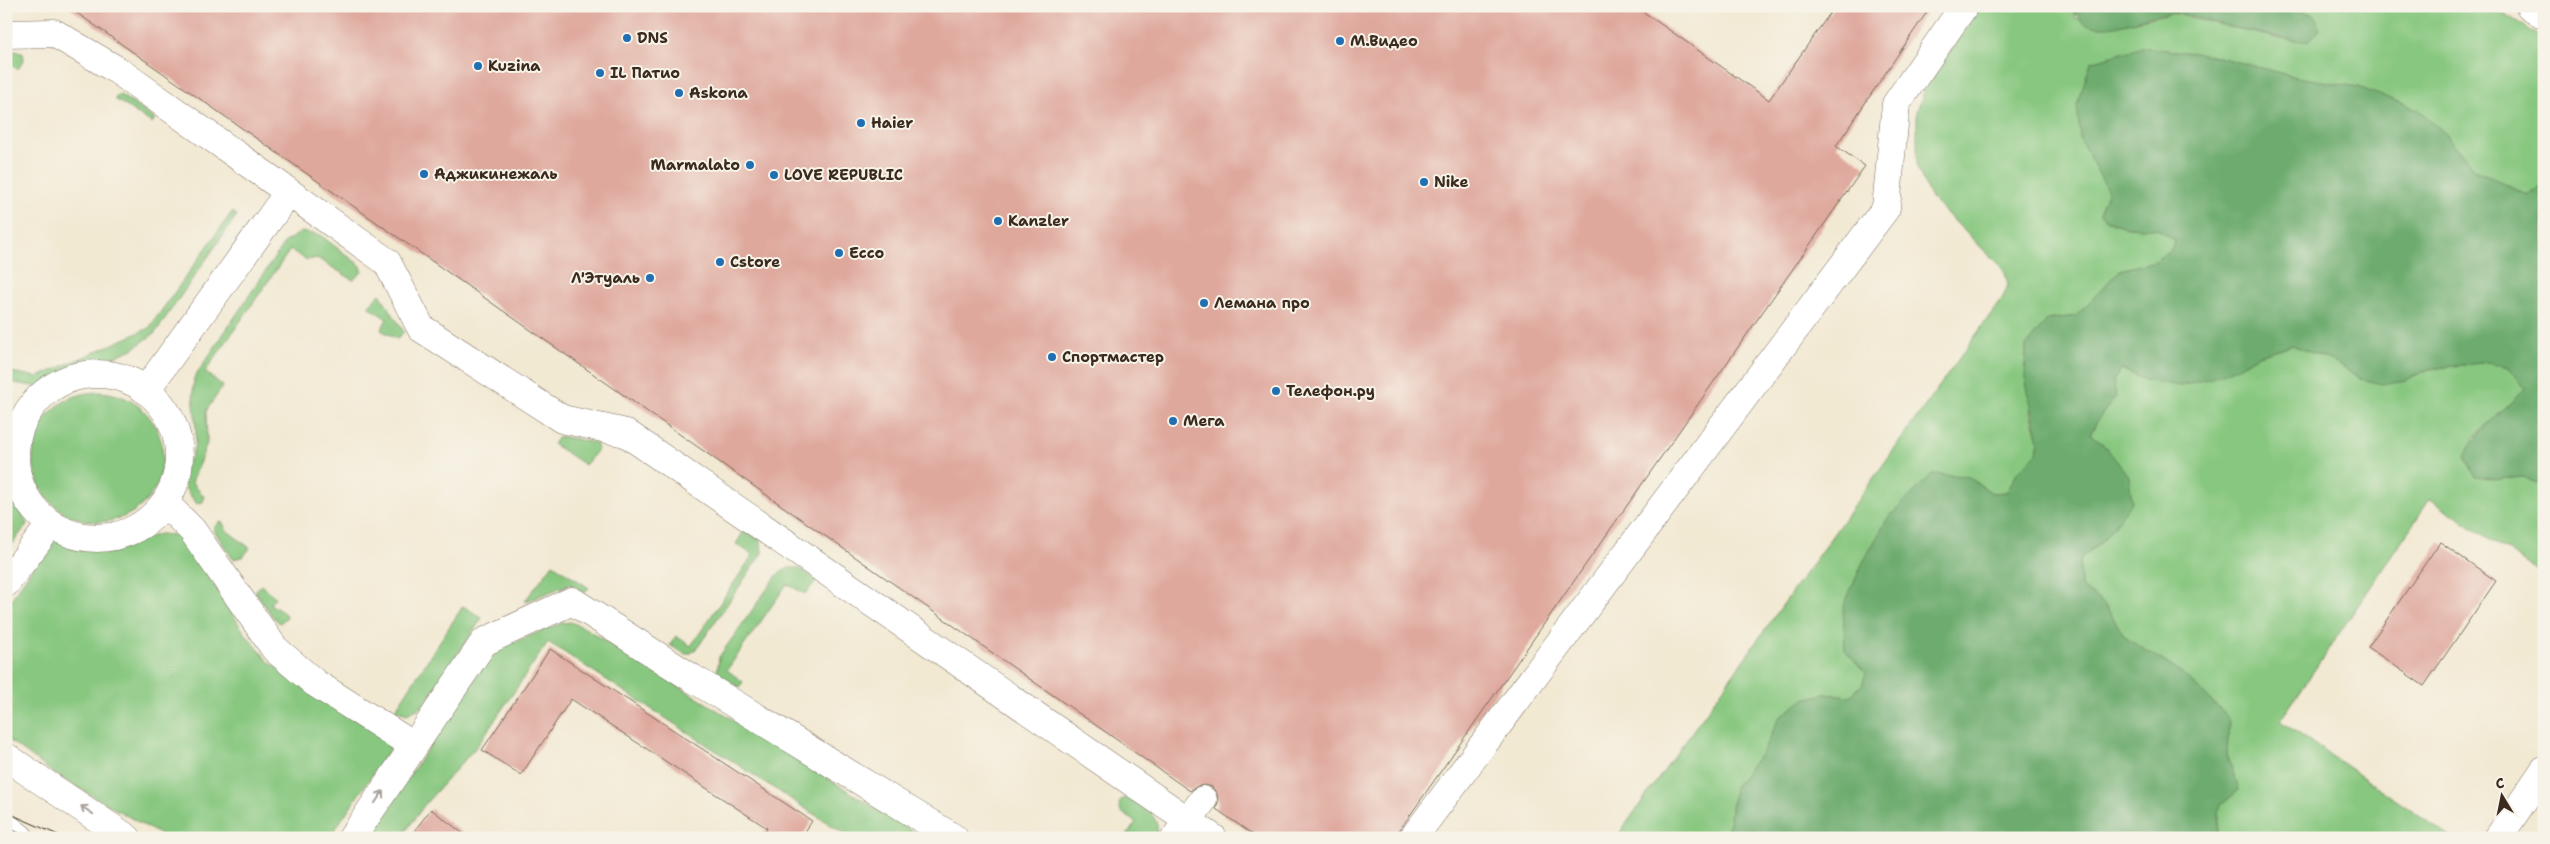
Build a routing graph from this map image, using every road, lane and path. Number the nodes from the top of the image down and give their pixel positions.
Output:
1 (1964, 6) edge
2 (2530, 6) edge
3 (2544, 15) edge
4 (6, 34) edge
5 (288, 193) junction
6 (146, 390) junction
7 (14, 419) edge
8 (165, 503) junction
9 (50, 524) junction
10 (6, 583) edge
11 (414, 746) junction
12 (6, 757) edge
13 (2544, 770) edge
14 (1189, 819) edge
15 (6, 828) edge
16 (20, 838) edge
17 (127, 838) edge
18 (352, 838) edge
19 (954, 838) edge
20 (1213, 838) edge
21 (1413, 838) edge
22 (2498, 838) edge

1 - 21 street
2 - 3 street
4 - 5 street
5 - 6 street
5 - 14 street
6 - 7 street
6 - 8 street
7 - 9 street
8 - 9 street
8 - 11 street
9 - 10 street
18 -> 11 street
11 - 19 street
17 -> 12 street
13 - 22 street
14 - 20 street
15 - 16 street

